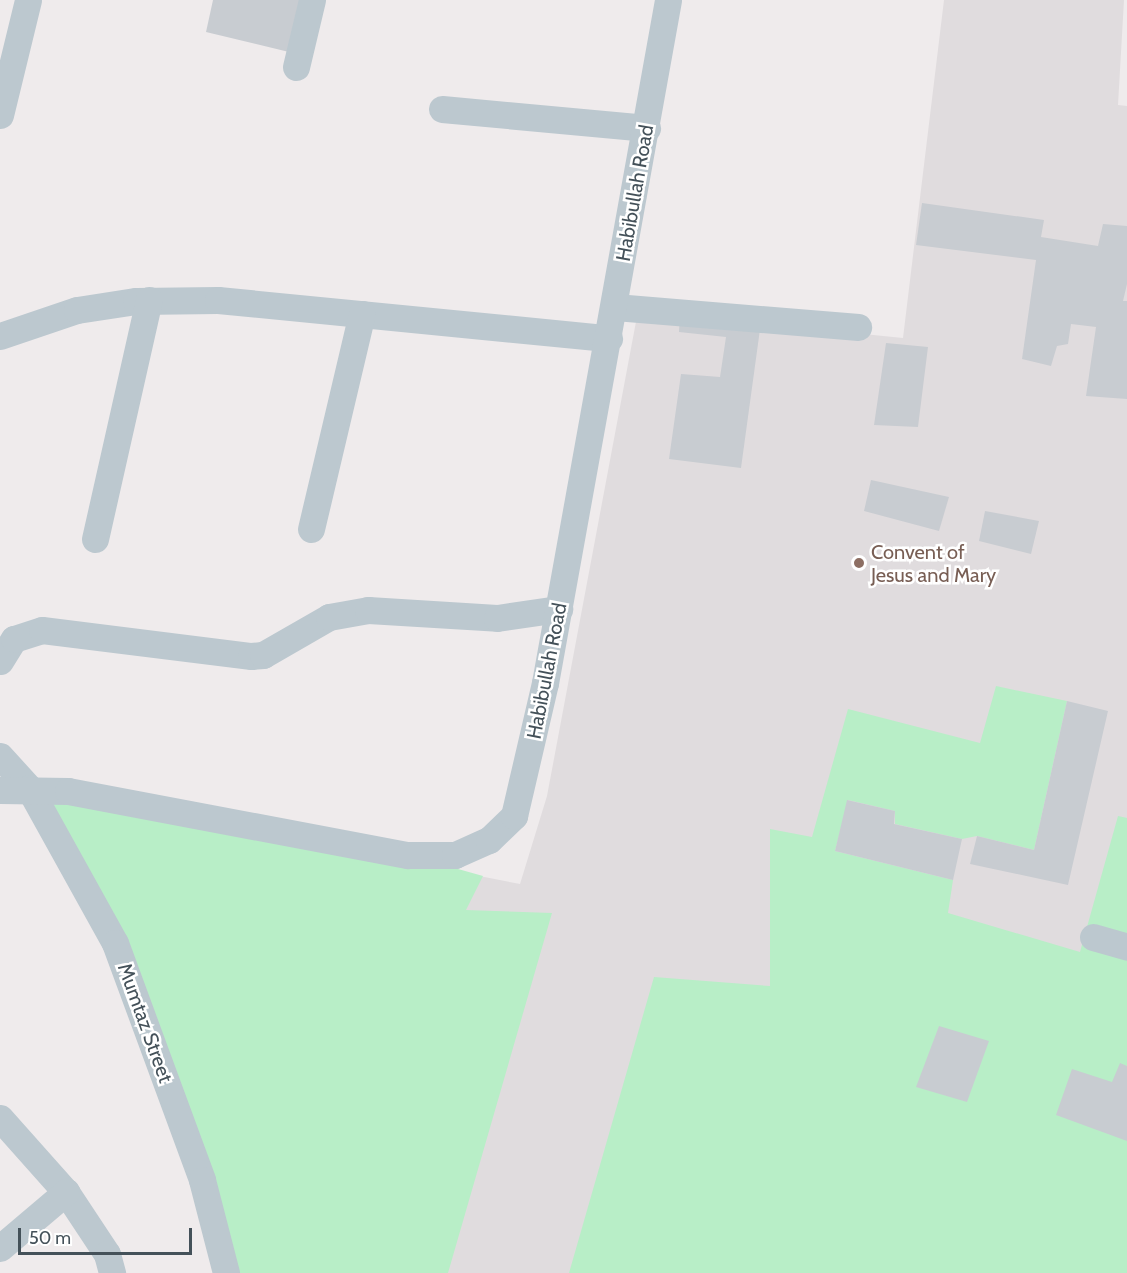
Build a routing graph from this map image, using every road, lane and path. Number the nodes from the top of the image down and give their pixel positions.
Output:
1 (28, 0) edge
2 (312, 0) edge
3 (668, 0) edge
4 (296, 67) dead end
5 (442, 109) dead end
6 (0, 115) edge
7 (647, 128) junction
8 (148, 300) junction
9 (615, 307) junction
10 (362, 314) junction
11 (858, 327) dead end
12 (0, 336) edge
13 (609, 338) junction
14 (311, 529) dead end
15 (95, 539) dead end
16 (559, 609) junction
17 (0, 661) edge
18 (0, 756) edge
19 (29, 788) junction
20 (0, 790) edge
21 (1093, 938) dead end
22 (1127, 947) edge
23 (0, 1118) edge
24 (66, 1192) junction
25 (0, 1248) edge
26 (112, 1273) edge
27 (226, 1273) edge

1 - 6 street
2 - 4 street
3 - 7 street, Habibullah Road
5 - 7 street
7 - 9 street, Habibullah Road
8 - 10 street
8 - 12 street
8 - 15 street
9 - 11 street
9 - 13 street, Habibullah Road
10 - 13 street
10 - 14 street
13 - 16 street, Habibullah Road
16 - 17 street
16 - 19 street, Habibullah Road
18 - 19 street, Mumtaz Street
19 - 20 street, Habibullah Road
19 - 27 street, Mumtaz Street
21 - 22 street
23 - 24 street
24 - 25 street
24 - 26 street

